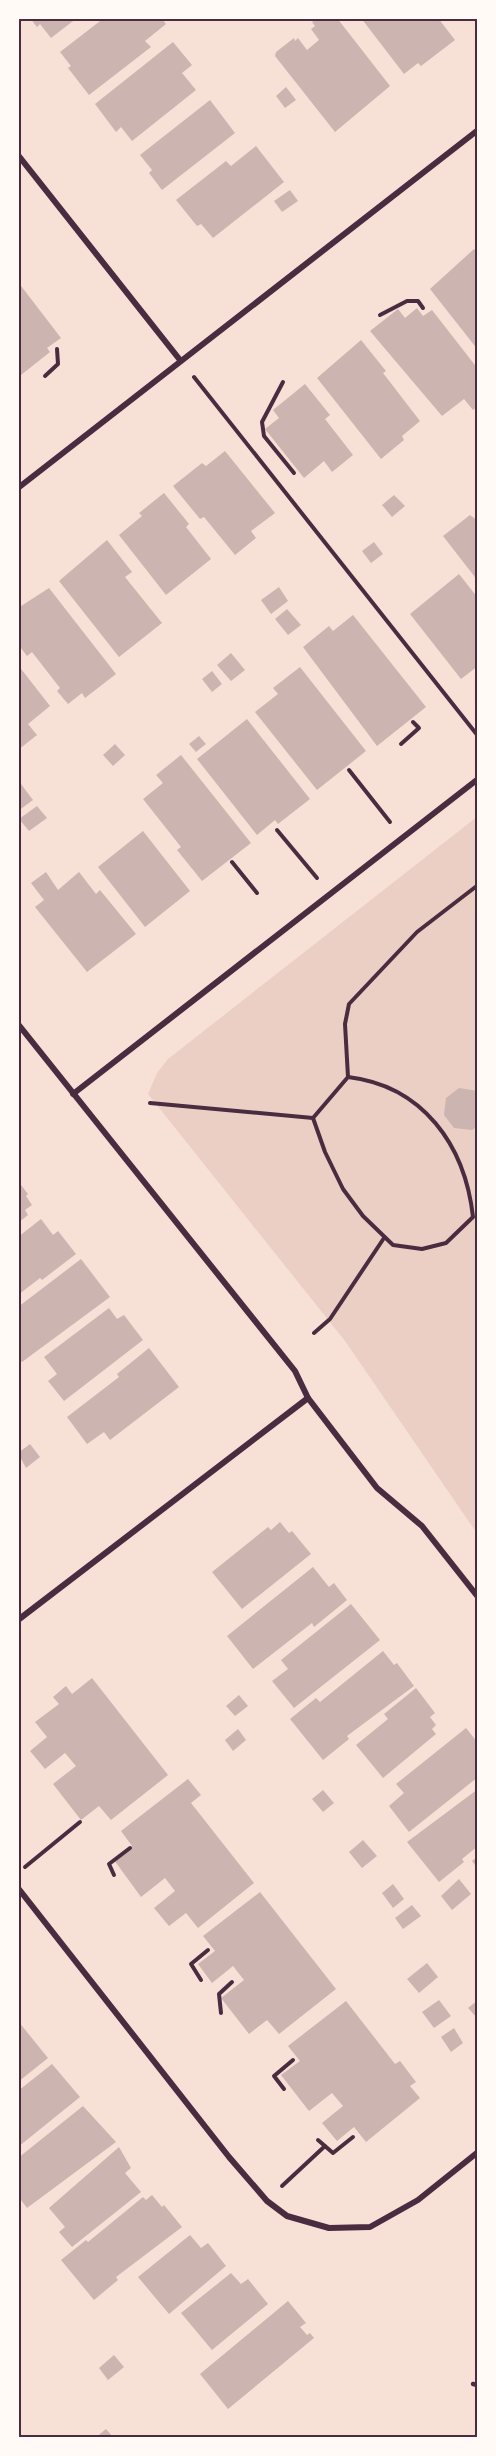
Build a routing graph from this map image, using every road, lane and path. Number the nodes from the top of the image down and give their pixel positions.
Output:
1 (478, 130) edge
2 (18, 155) edge
3 (423, 308) dead end
4 (380, 315) dead end
5 (57, 349) dead end
6 (180, 360) junction
7 (45, 376) dead end
8 (283, 382) dead end
9 (294, 473) dead end
10 (18, 488) edge
11 (413, 722) dead end
12 (478, 736) edge
13 (401, 744) dead end
14 (349, 771) dead end
15 (478, 779) edge
16 (278, 830) dead end
17 (403, 838) junction
18 (232, 862) dead end
19 (478, 885) edge
20 (257, 893) dead end
21 (330, 895) junction
22 (18, 1024) edge
23 (348, 1077) junction
24 (73, 1094) junction
25 (150, 1103) dead end
26 (313, 1118) junction
27 (473, 1217) junction
28 (478, 1219) edge
29 (384, 1238) junction
30 (314, 1333) dead end
31 (308, 1398) junction
32 (478, 1597) edge
33 (18, 1620) edge
34 (80, 1822) dead end
35 (130, 1848) dead end
36 (18, 1873) edge
37 (114, 1875) dead end
38 (18, 1888) edge
39 (208, 1950) dead end
40 (201, 1980) dead end
41 (232, 1982) dead end
42 (221, 2013) dead end
43 (293, 2060) dead end
44 (284, 2089) dead end
45 (353, 2137) dead end
46 (318, 2140) dead end
47 (325, 2146) junction
48 (478, 2152) edge
49 (267, 2200) junction

1 - 6 street
2 - 6 street
3 - 4 path
5 - 7 path
6 - 10 street
6 - 12 path
8 - 9 path
11 - 13 path
14 - 17 path
15 - 17 street
16 - 21 path
17 - 21 street
18 - 20 path
19 - 23 path
21 - 24 street
22 - 24 street
23 - 26 path
23 - 27 path
24 - 31 street
25 - 26 path
26 - 29 path
27 - 28 path
27 - 29 path
29 - 30 path
31 - 32 street
31 - 33 street
34 - 36 path
35 - 37 path
38 - 49 street
39 - 40 path
41 - 42 path
43 - 44 path
45 - 47 path
46 - 47 path
47 - 49 path
48 - 49 street

